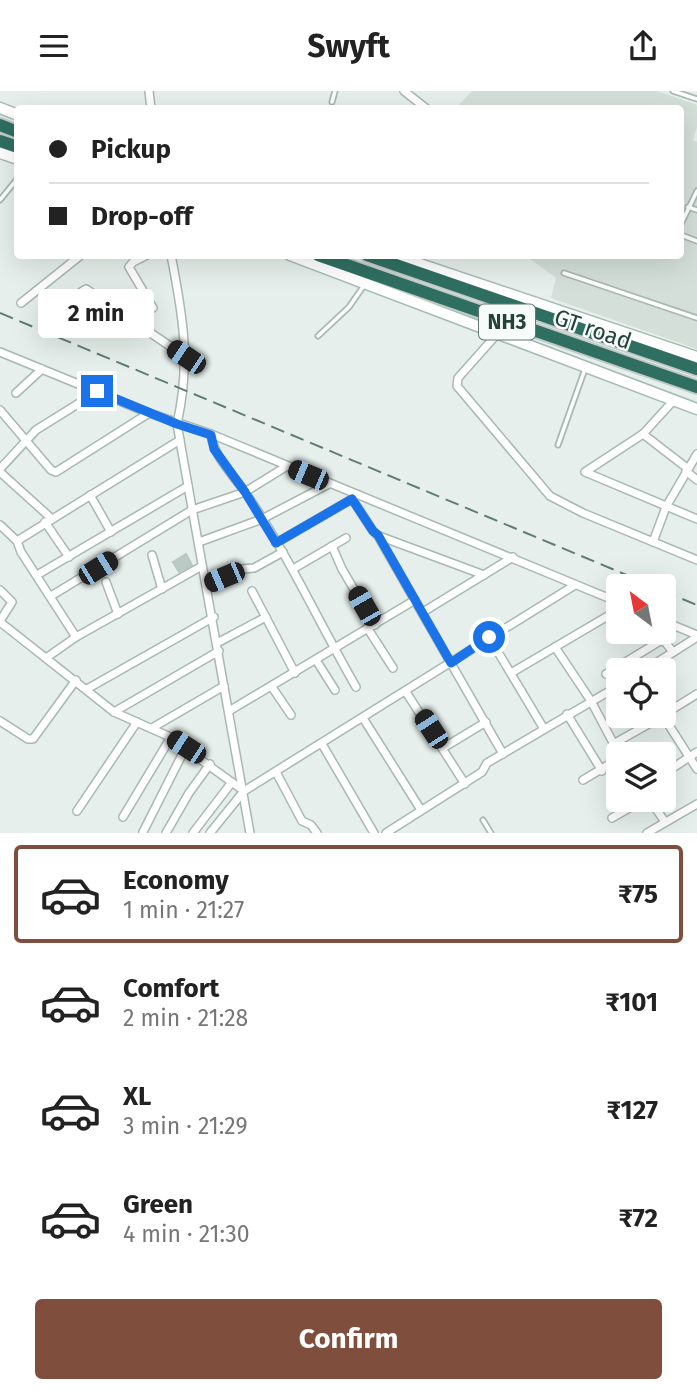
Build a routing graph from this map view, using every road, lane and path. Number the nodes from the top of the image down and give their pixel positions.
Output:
1 (335, 91) edge
2 (404, 91) edge
3 (673, 91) edge
4 (697, 99) edge
5 (332, 102) dead end
6 (422, 105) edge
7 (14, 183) edge
8 (697, 191) edge
9 (0, 200) edge
10 (688, 207) junction
11 (697, 210) edge
12 (684, 217) edge
13 (76, 259) edge
14 (139, 259) edge
15 (172, 259) edge
16 (301, 259) edge
17 (329, 259) edge
18 (379, 259) edge
19 (405, 259) edge
20 (564, 273) dead end
21 (365, 283) junction
22 (20, 303) dead end
23 (153, 308) dead end
24 (69, 314) dead end
25 (697, 318) edge
26 (498, 333) junction
27 (318, 336) dead end
28 (1, 354) edge
29 (186, 357) junction
30 (697, 357) edge
31 (585, 366) junction
32 (42, 369) junction
33 (697, 369) edge
34 (697, 387) edge
35 (97, 391) junction
36 (16, 393) dead end
37 (674, 400) junction
38 (697, 408) edge
39 (0, 410) edge
40 (149, 413) junction
41 (177, 424) junction
42 (643, 434) junction
43 (211, 435) junction
44 (27, 439) junction
45 (180, 440) junction
46 (558, 445) dead end
47 (697, 454) edge
48 (287, 466) junction
49 (0, 470) edge
50 (686, 470) junction
51 (697, 480) edge
52 (329, 484) junction
53 (188, 486) junction
54 (245, 492) junction
55 (90, 495) junction
56 (666, 507) junction
57 (192, 510) junction
58 (262, 519) junction
59 (697, 519) edge
60 (49, 521) junction
61 (0, 525) edge
62 (111, 532) junction
63 (378, 535) junction
64 (346, 538) dead end
65 (17, 541) junction
66 (199, 541) junction
67 (653, 542) junction
68 (276, 543) junction
69 (332, 546) junction
70 (283, 552) junction
71 (152, 555) dead end
72 (69, 557) junction
73 (513, 557) junction
74 (697, 560) edge
75 (202, 566) junction
76 (293, 569) junction
77 (37, 575) junction
78 (484, 575) junction
79 (106, 583) dead end
80 (206, 584) junction
81 (575, 585) junction
82 (162, 589) junction
83 (0, 590) edge
84 (252, 591) dead end
85 (51, 596) junction
86 (606, 597) edge
87 (415, 600) junction
88 (423, 613) junction
89 (118, 614) junction
90 (214, 617) junction
91 (265, 617) junction
92 (606, 617) edge
93 (0, 622) edge
94 (371, 627) junction
95 (676, 627) edge
96 (697, 636) edge
97 (76, 637) junction
98 (489, 637) junction
99 (218, 647) junction
100 (555, 647) junction
101 (334, 649) junction
102 (673, 652) junction
103 (46, 658) junction
104 (632, 658) edge
105 (664, 658) edge
106 (316, 660) junction
107 (451, 663) junction
108 (393, 668) dead end
109 (295, 673) junction
110 (511, 673) junction
111 (76, 680) junction
112 (224, 686) junction
113 (272, 687) junction
114 (356, 687) dead end
115 (87, 689) junction
116 (335, 690) dead end
117 (406, 692) junction
118 (606, 693) edge
119 (697, 694) edge
120 (591, 701) junction
121 (676, 708) edge
122 (229, 711) junction
123 (114, 712) junction
124 (567, 714) junction
125 (291, 715) dead end
126 (363, 718) junction
127 (0, 721) edge
128 (137, 722) junction
129 (486, 722) junction
130 (152, 728) junction
131 (642, 728) edge
132 (671, 728) edge
133 (544, 729) junction
134 (171, 737) junction
135 (614, 742) edge
136 (617, 742) edge
137 (323, 744) junction
138 (186, 747) junction
139 (443, 748) junction
140 (697, 752) edge
141 (503, 754) junction
142 (689, 757) junction
143 (210, 764) junction
144 (676, 766) edge
145 (606, 768) edge
146 (697, 769) edge
147 (602, 771) junction
148 (276, 772) junction
149 (583, 780) dead end
150 (232, 782) junction
151 (465, 784) junction
152 (244, 791) junction
153 (697, 804) edge
154 (421, 810) junction
155 (77, 811) dead end
156 (622, 812) edge
157 (658, 812) edge
158 (123, 817) dead end
159 (612, 818) dead end
160 (483, 820) dead end
161 (665, 822) junction
162 (143, 832) edge
163 (166, 833) edge
164 (193, 833) edge
165 (210, 833) edge
166 (250, 833) edge
167 (317, 833) edge
168 (374, 833) edge
169 (386, 833) edge
170 (491, 833) edge
171 (647, 833) edge

1 - 5 lane
2 - 6 street
3 - 4 lane
7 - 9 lane
8 - 10 lane
10 - 11 lane
10 - 12 lane
13 - 22 street
14 - 23 street
15 - 29 street
16 - 21 main road
17 - 34 highway, GT road / NH3
18 - 33 highway, GT road / NH3
19 - 30 main road
20 - 25 lane
21 - 26 main road
21 - 27 lane
24 - 29 street
26 - 31 main road
26 - 67 street
28 - 32 street
29 - 41 street
31 - 37 main road
31 - 46 lane
32 - 35 street
32 - 36 street
35 - 40 street
35 - 44 street
37 - 38 main road
37 - 42 street
39 - 44 street
40 - 41 street
40 - 44 street
41 - 43 street
41 - 45 street
42 - 50 street
42 - 56 street
43 - 48 street
43 - 54 street
44 - 49 street
45 - 53 street
45 - 55 street
47 - 50 street
48 - 52 street
48 - 54 street
49 - 60 street
50 - 51 street
50 - 56 street
52 - 58 street
52 - 73 street
53 - 57 street
53 - 62 street
54 - 57 street
54 - 58 street
55 - 60 street
55 - 62 street
56 - 59 street
56 - 67 street
57 - 66 street
57 - 85 street
58 - 66 street
58 - 68 street
60 - 65 street
60 - 72 street
61 - 65 street
62 - 72 street
63 - 68 street
63 - 78 street
63 - 87 street
64 - 69 street
65 - 77 street
66 - 75 street
67 - 74 street
68 - 70 street
69 - 76 street
69 - 94 street
70 - 76 street
70 - 80 street
71 - 82 street
72 - 77 street
73 - 78 street
73 - 81 street
75 - 80 street
75 - 82 street
76 - 101 street
77 - 85 street
78 - 88 street
79 - 89 street
80 - 90 street
81 - 86 street
81 - 98 street
82 - 89 street
83 - 93 street
84 - 91 street
85 - 97 street
87 - 88 street
87 - 94 street
88 - 107 street
89 - 97 street
90 - 99 street
90 - 115 street
91 - 99 street
91 - 109 street
92 - 100 street
93 - 103 street
94 - 101 street
94 - 108 street
95 - 96 street
96 - 102 street
97 - 103 street
98 - 107 street
98 - 110 street
99 - 112 street
99 - 123 street
100 - 110 street
100 - 120 street
101 - 106 street
101 - 114 street
102 - 104 street
102 - 105 street
103 - 111 street
106 - 109 street
106 - 116 street
107 - 117 street
107 - 129 street
109 - 113 street
110 - 133 street
111 - 115 street
111 - 127 street
112 - 122 street
112 - 130 street
113 - 122 street
113 - 125 street
115 - 123 street
117 - 126 street
117 - 139 street
118 - 120 street
119 - 121 street
120 - 124 street
120 - 135 street
122 - 152 street
123 - 128 street
124 - 133 street
124 - 147 street
126 - 137 street
126 - 154 street
128 - 130 street
128 - 155 street
129 - 139 street
129 - 141 street
130 - 134 street
131 - 136 street
132 - 142 street
133 - 141 street
134 - 138 street
134 - 158 street
137 - 148 street
137 - 168 street
138 - 143 street
138 - 162 street
139 - 151 street
140 - 142 street
141 - 151 street
142 - 144 street
142 - 146 street
143 - 150 street
143 - 163 street
145 - 147 street
147 - 149 street
148 - 152 street
148 - 167 street
150 - 152 street
150 - 164 street
151 - 154 street
152 - 165 street
152 - 166 street
153 - 161 street
154 - 169 street
156 - 159 street
157 - 161 street
160 - 170 lane
161 - 171 street

